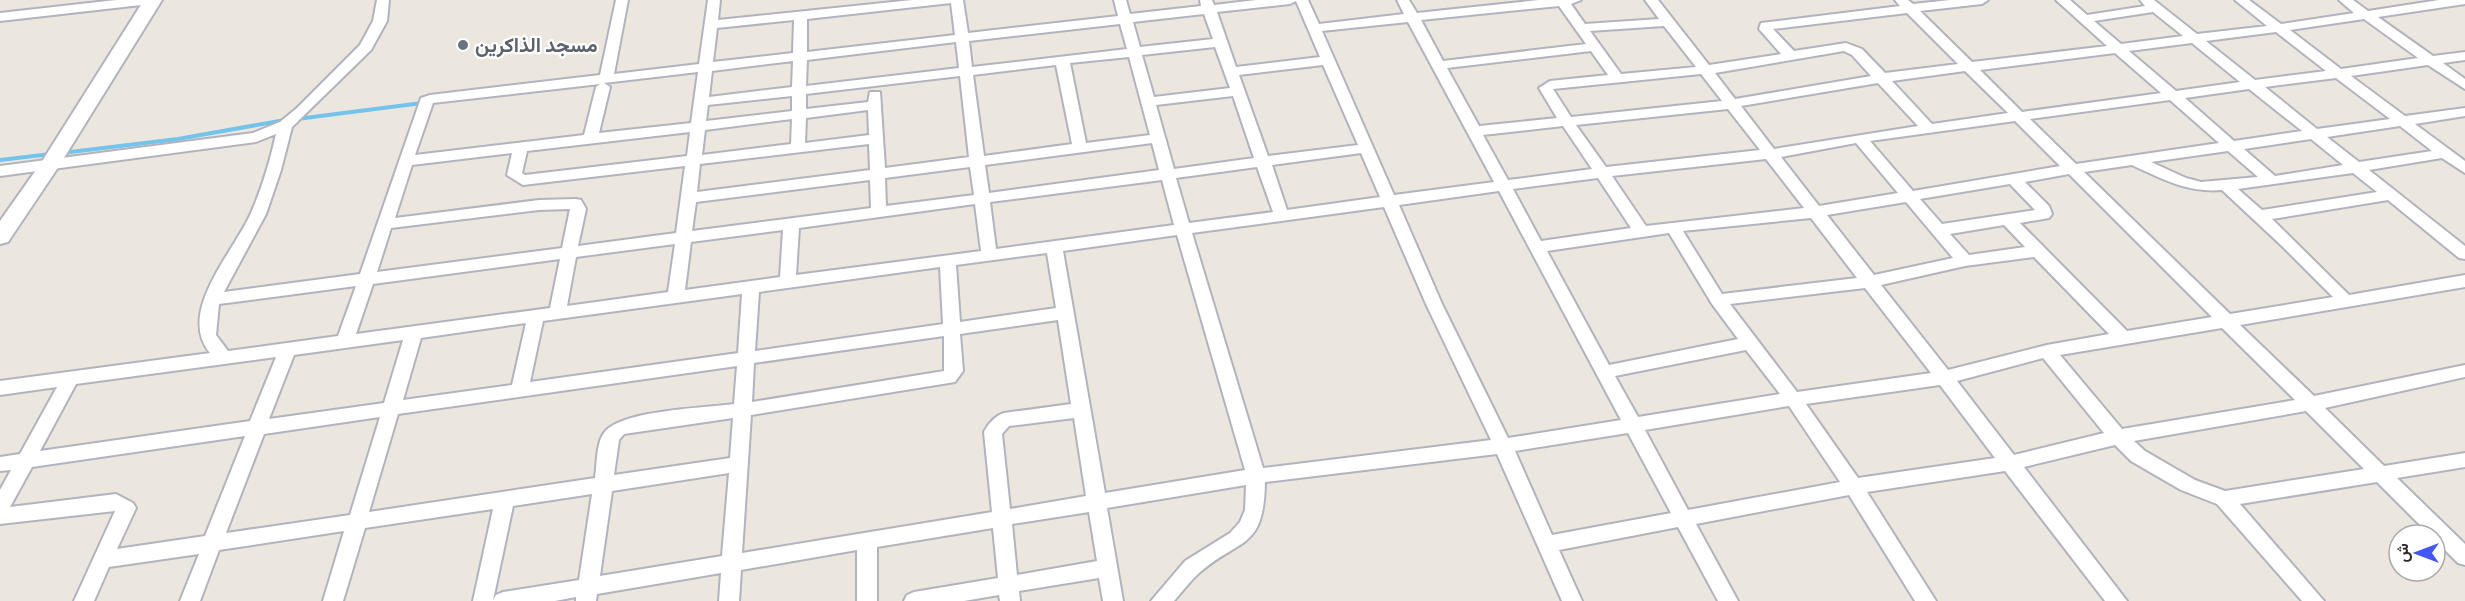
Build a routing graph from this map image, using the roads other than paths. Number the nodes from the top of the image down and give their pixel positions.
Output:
1 (48, 0) edge
2 (152, 0) edge
3 (383, 0) edge
4 (622, 0) edge
5 (714, 0) edge
6 (949, 0) edge
7 (957, 0) edge
8 (1120, 0) edge
9 (1290, 0) edge
10 (1302, 0) edge
11 (1403, 0) edge
12 (1566, 0) edge
13 (1652, 0) edge
14 (1982, 0) edge
15 (2062, 0) edge
16 (2241, 0) edge
17 (2345, 0) edge
18 (2465, 0) edge
19 (2449, 1) edge
20 (2151, 4) edge
21 (1207, 5) edge
22 (1906, 5) edge
23 (39, 13) junction
24 (2364, 14) junction
25 (801, 15) junction
26 (1412, 16) junction
27 (0, 17) edge
28 (1125, 19) junction
29 (2083, 19) junction
30 (1668, 22) junction
31 (710, 25) junction
32 (1314, 28) junction
33 (1581, 28) junction
34 (2279, 28) junction
35 (963, 38) junction
36 (2195, 38) junction
37 (1220, 42) junction
38 (1594, 47) junction
39 (2118, 49) junction
40 (1133, 52) junction
41 (1790, 55) junction
42 (2465, 56) edge
43 (801, 57) junction
44 (1062, 60) junction
45 (1328, 60) junction
46 (2431, 61) junction
47 (1439, 65) junction
48 (705, 68) junction
49 (1971, 68) junction
50 (967, 70) junction
51 (1705, 70) junction
52 (1231, 72) junction
53 (2339, 73) junction
54 (1617, 78) junction
55 (1881, 78) junction
56 (874, 81) junction
57 (604, 83) junction
58 (2252, 85) junction
59 (2465, 85) edge
60 (800, 90) junction
61 (1238, 91) junction
62 (2173, 95) junction
63 (701, 102) junction
64 (1148, 102) junction
65 (1731, 104) junction
66 (875, 105) junction
67 (2465, 112) edge
68 (798, 114) junction
69 (2019, 116) junction
70 (1564, 120) junction
71 (2403, 121) junction
72 (285, 125) junction
73 (697, 126) junction
74 (1928, 129) junction
75 (1475, 131) junction
76 (2312, 135) junction
77 (591, 138) junction
78 (1158, 138) junction
79 (1859, 138) junction
80 (876, 139) junction
81 (2231, 145) junction
82 (521, 147) junction
83 (798, 148) junction
84 (1368, 148) junction
85 (1080, 149) junction
86 (2446, 153) junction
87 (1770, 154) junction
88 (407, 160) junction
89 (693, 160) junction
90 (2133, 160) junction
91 (977, 161) junction
92 (1263, 161) junction
93 (49, 166) junction
94 (2465, 168) edge
95 (2072, 169) junction
96 (2355, 169) junction
97 (0, 171) edge
98 (1599, 173) junction
99 (878, 174) junction
100 (1168, 174) junction
101 (543, 178) junction
102 (2014, 178) junction
103 (2272, 181) junction
104 (2225, 185) junction
105 (1503, 186) junction
106 (1909, 195) junction
107 (2390, 195) junction
108 (689, 198) junction
109 (982, 198) junction
110 (1391, 201) junction
111 (539, 205) junction
112 (879, 211) junction
113 (1816, 212) junction
114 (1282, 216) junction
115 (2259, 216) junction
116 (2008, 220) junction
117 (791, 223) junction
118 (385, 224) junction
119 (1673, 227) junction
120 (1183, 229) junction
121 (1939, 230) junction
122 (1641, 231) junction
123 (0, 237) edge
124 (684, 237) junction
125 (1054, 246) junction
126 (1538, 247) junction
127 (2037, 251) junction
128 (568, 254) junction
129 (2465, 254) edge
130 (989, 255) junction
131 (948, 261) junction
132 (1965, 261) junction
133 (364, 281) junction
134 (2465, 281) edge
135 (788, 282) junction
136 (1869, 282) junction
137 (751, 287) junction
138 (676, 297) junction
139 (214, 299) junction
140 (1718, 300) junction
141 (2346, 301) junction
142 (557, 313) junction
143 (1065, 313) junction
144 (536, 316) junction
145 (2226, 321) junction
146 (952, 329) junction
147 (414, 333) junction
148 (2123, 338) junction
149 (345, 342) junction
150 (1749, 343) junction
151 (287, 350) junction
152 (2047, 351) junction
153 (745, 357) junction
154 (224, 358) junction
155 (2465, 371) edge
156 (1604, 372) junction
157 (1944, 378) junction
158 (70, 379) junction
159 (0, 388) edge
160 (519, 392) junction
161 (1793, 399) junction
162 (2310, 404) junction
163 (392, 409) junction
164 (742, 410) junction
165 (1081, 410) junction
166 (1632, 424) junction
167 (256, 428) junction
168 (2118, 437) junction
169 (1503, 446) junction
170 (2465, 460) edge
171 (26, 461) junction
172 (2010, 463) junction
173 (0, 464) edge
174 (739, 464) junction
175 (2381, 475) junction
176 (1256, 476) junction
177 (603, 484) junction
178 (1854, 487) junction
179 (505, 499) junction
180 (2224, 500) junction
181 (1096, 502) junction
182 (1, 505) edge
183 (1001, 519) junction
184 (1683, 519) junction
185 (357, 521) junction
186 (212, 543) junction
187 (867, 543) junction
188 (1546, 544) junction
189 (2465, 557) edge
190 (102, 560) junction
191 (732, 563) junction
192 (1106, 568) junction
193 (1009, 593) edge
194 (587, 594) edge
195 (84, 601) edge
196 (190, 601) edge
197 (333, 601) edge
198 (483, 601) edge
199 (503, 601) edge
200 (729, 601) edge
201 (867, 601) edge
202 (914, 601) edge
203 (1113, 601) edge
204 (1161, 601) edge
205 (1572, 601) edge
206 (1728, 601) edge
207 (1926, 601) edge
208 (2117, 601) edge
209 (2314, 601) edge

1 - 23 street
2 - 23 street
2 - 93 street
3 - 72 street
4 - 57 street
5 - 31 street
6 - 25 street
7 - 35 street
8 - 28 street
9 - 21 street
10 - 32 street
11 - 26 street
12 - 26 street
12 - 33 street
13 - 30 street
14 - 22 street
15 - 29 street
16 - 34 street
17 - 24 street
18 - 19 street
19 - 24 street
20 - 29 street
20 - 36 street
21 - 28 street
21 - 37 street
22 - 41 street
22 - 49 street
23 - 27 street
24 - 34 street
24 - 46 street
25 - 31 street
25 - 43 street
26 - 32 street
26 - 47 street
28 - 35 street
28 - 40 street
29 - 39 street
30 - 33 street
30 - 51 street
31 - 48 street
32 - 45 street
33 - 38 street
34 - 36 street
34 - 53 street
35 - 43 street
35 - 50 street
36 - 39 street
36 - 58 street
37 - 40 street
37 - 52 street
38 - 47 street
38 - 54 street
39 - 49 street
39 - 62 street
40 - 44 street
40 - 64 street
41 - 51 street
41 - 55 street
42 - 46 street
43 - 48 street
43 - 60 street
44 - 50 street
44 - 85 street
45 - 52 street
45 - 84 street
46 - 53 street
46 - 59 street
47 - 75 street
48 - 57 street
48 - 63 street
49 - 55 street
49 - 69 street
50 - 56 street
50 - 91 street
51 - 54 street
51 - 65 street
52 - 61 street
53 - 58 street
53 - 71 street
54 - 70 street
55 - 65 street
55 - 74 street
56 - 60 street
56 - 66 street
57 - 77 street
57 - 88 street
58 - 62 street
58 - 76 street
60 - 63 street
60 - 68 street
61 - 64 street
61 - 92 street
62 - 69 street
62 - 81 street
63 - 73 street
64 - 78 street
65 - 70 street
65 - 87 street
66 - 68 street
66 - 80 street
67 - 71 street
68 - 73 street
68 - 83 street
69 - 74 street
69 - 95 street
70 - 75 street
70 - 98 street
71 - 76 street
71 - 86 street
72 - 93 street
72 - 139 street
73 - 77 street
73 - 89 street
74 - 79 street
75 - 105 street
76 - 81 street
76 - 96 street
77 - 82 street
78 - 85 street
78 - 100 street
79 - 87 street
79 - 106 street
80 - 83 street
80 - 99 street
81 - 90 street
81 - 103 street
82 - 88 street
82 - 101 street
83 - 89 street
84 - 92 street
84 - 110 street
85 - 91 street
86 - 94 street
86 - 96 street
87 - 98 street
87 - 113 street
88 - 118 street
89 - 101 street
89 - 108 street
90 - 95 street
90 - 104 street
91 - 99 street
91 - 109 street
92 - 100 street
92 - 114 street
93 - 97 street
93 - 123 street
95 - 102 street
95 - 145 street
96 - 103 street
96 - 107 street
98 - 105 street
98 - 122 street
99 - 108 street
99 - 112 street
100 - 109 street
100 - 120 street
101 - 111 street
102 - 106 street
102 - 116 street
103 - 104 street
104 - 115 street
105 - 110 street
105 - 126 street
106 - 113 street
106 - 121 street
107 - 115 street
107 - 129 street
108 - 124 street
109 - 112 street
109 - 130 street
110 - 114 street
110 - 169 street
111 - 118 street
111 - 128 street
112 - 117 street
113 - 119 street
113 - 136 street
114 - 120 street
115 - 141 street
116 - 121 street
116 - 127 street
117 - 124 street
117 - 135 street
118 - 133 street
119 - 122 street
119 - 140 street
120 - 125 street
120 - 176 street
121 - 132 street
122 - 126 street
124 - 128 street
124 - 138 street
125 - 130 street
125 - 143 street
126 - 156 street
127 - 132 street
127 - 148 street
128 - 133 street
128 - 142 street
130 - 131 street
131 - 135 street
131 - 146 street
132 - 136 street
133 - 139 street
133 - 149 street
134 - 141 street
135 - 137 street
136 - 140 street
136 - 157 street
137 - 138 street
137 - 153 street
138 - 142 street
139 - 154 street
140 - 150 street
141 - 145 street
142 - 144 street
143 - 146 street
143 - 165 street
144 - 147 street
144 - 160 street
145 - 148 street
145 - 162 street
146 - 153 street
146 - 164 street
147 - 149 street
147 - 163 street
148 - 152 street
149 - 151 street
150 - 156 street
150 - 161 street
151 - 154 street
151 - 167 street
152 - 157 street
152 - 168 street
153 - 160 street
153 - 164 street
154 - 158 street
155 - 162 street
156 - 166 street
157 - 161 street
157 - 172 street
158 - 159 street
158 - 171 street
160 - 163 street
161 - 166 street
161 - 178 street
162 - 168 street
162 - 175 street
163 - 167 street
163 - 185 street
164 - 174 street
164 - 177 street
165 - 181 street
165 - 183 street
166 - 169 street
166 - 184 street
167 - 171 street
167 - 186 street
168 - 172 street
168 - 180 street
169 - 176 street
169 - 188 street
170 - 175 street
171 - 173 street
171 - 182 street
172 - 178 street
172 - 208 street
174 - 177 street
174 - 191 street
175 - 180 street
175 - 189 street
176 - 181 street
176 - 204 street
177 - 179 street
177 - 194 street
178 - 184 street
178 - 207 street
179 - 185 street
179 - 198 street
180 - 209 street
181 - 183 street
181 - 192 street
182 - 190 street
183 - 187 street
183 - 193 street
184 - 188 street
184 - 206 street
185 - 186 street
185 - 197 street
186 - 190 street
186 - 196 street
187 - 191 street
187 - 201 street
188 - 205 street
190 - 195 street
191 - 194 street
191 - 200 street
192 - 193 street
192 - 203 street
193 - 202 street
194 - 199 street

